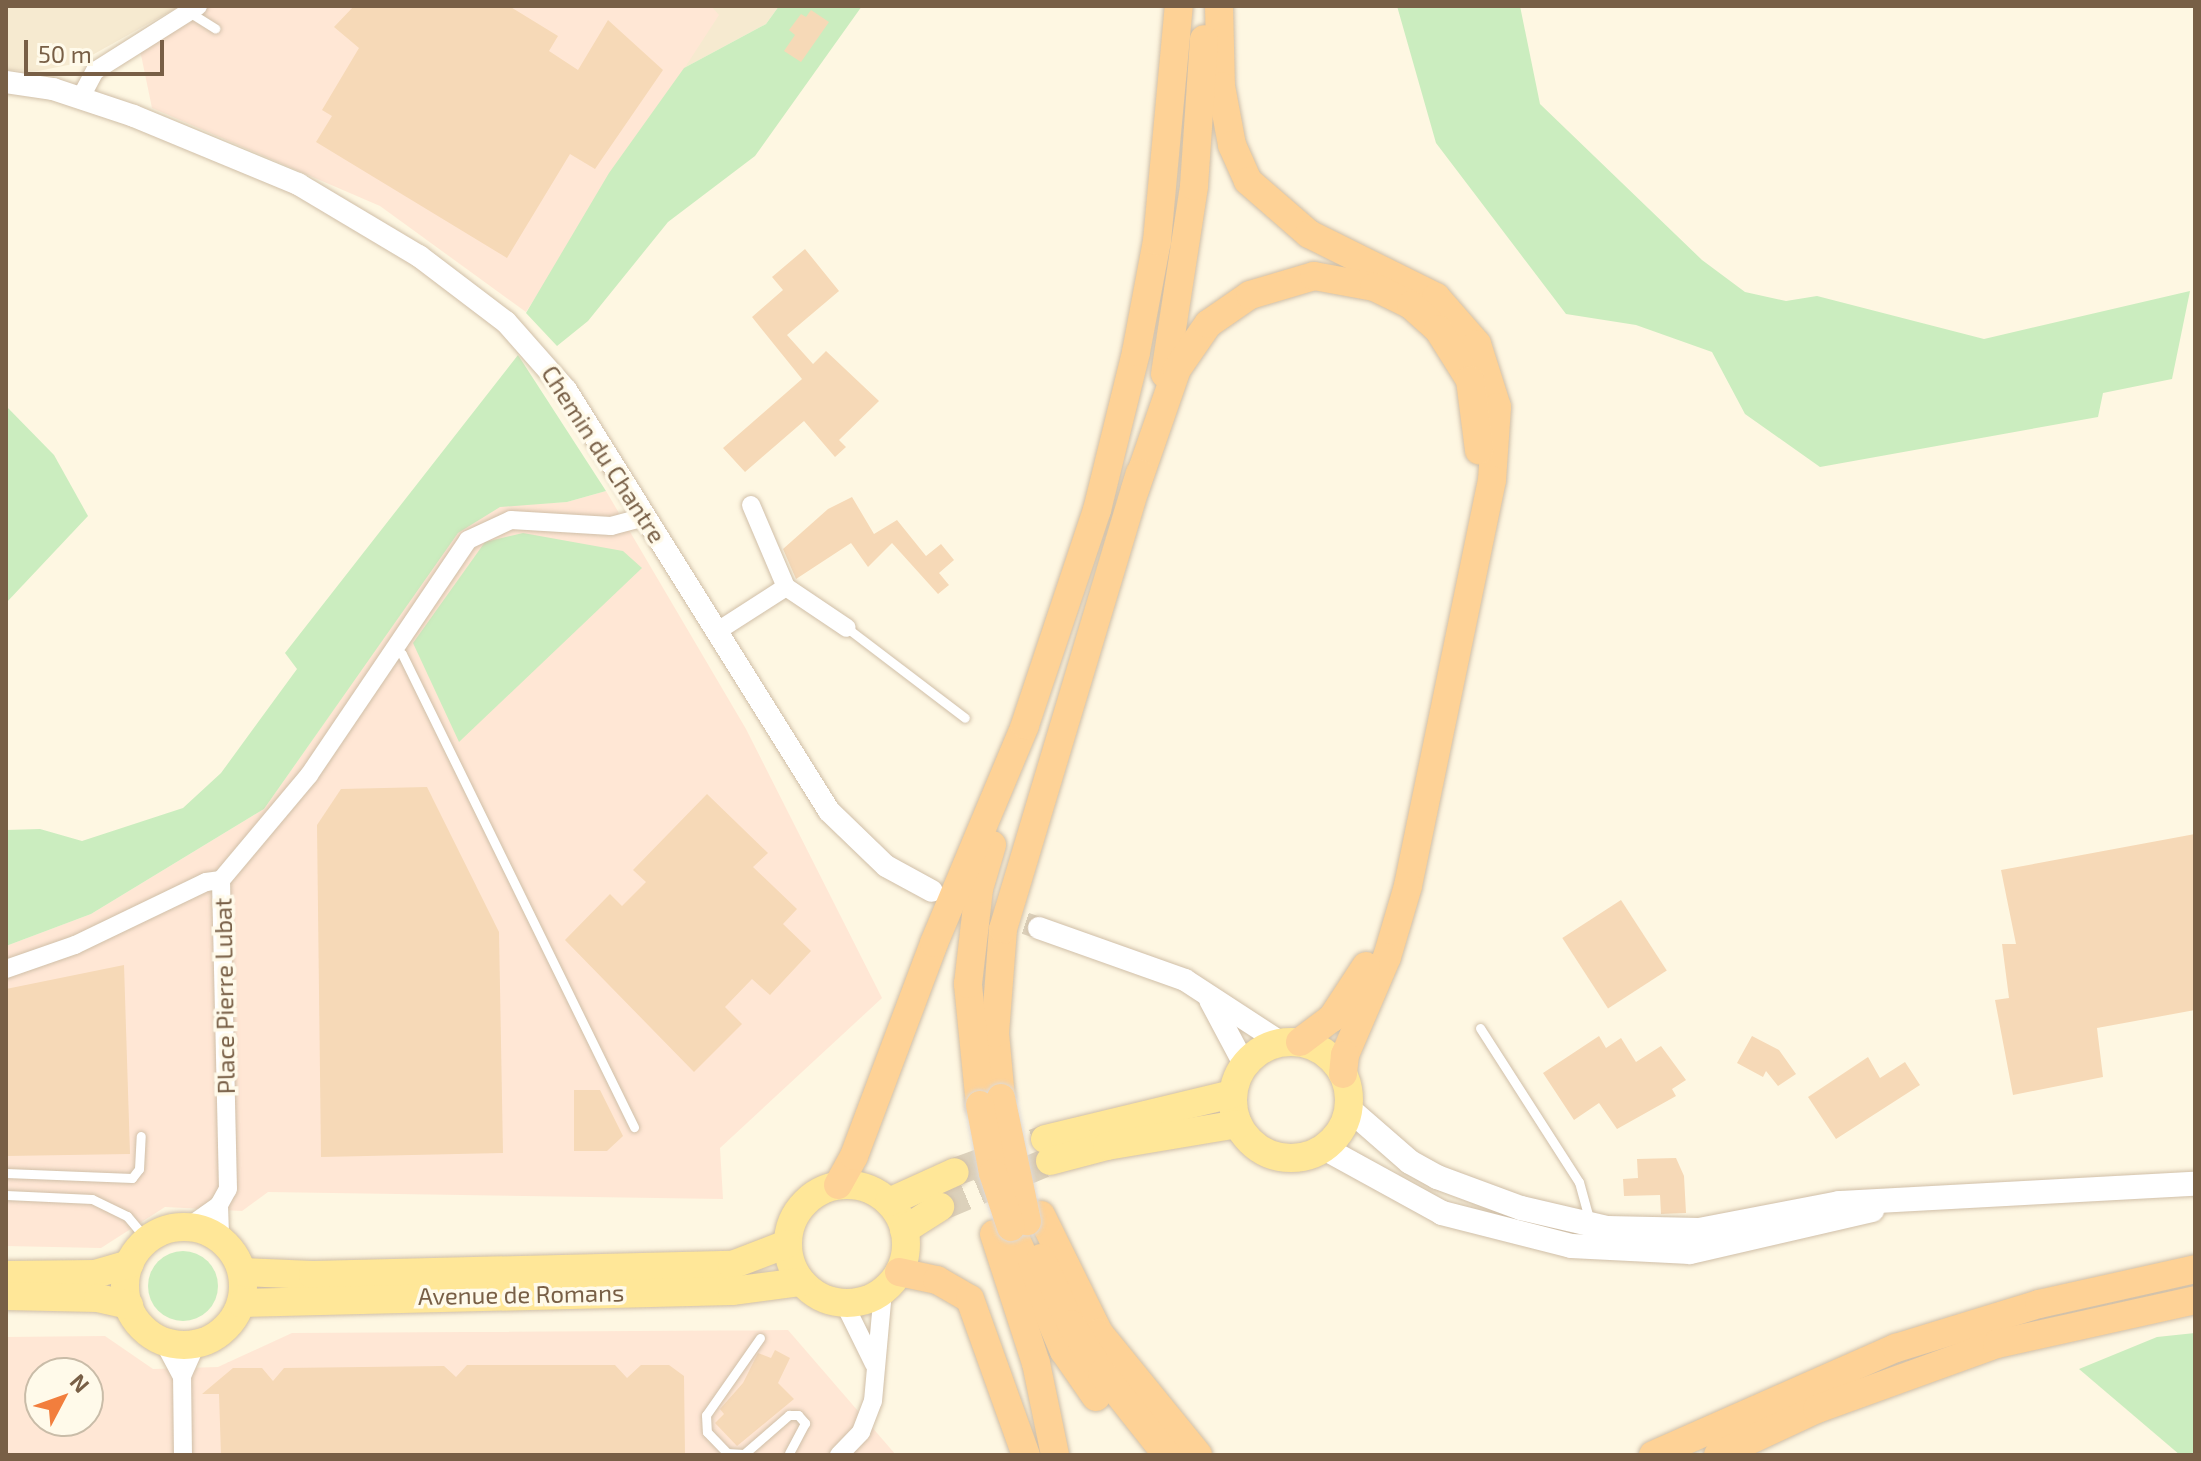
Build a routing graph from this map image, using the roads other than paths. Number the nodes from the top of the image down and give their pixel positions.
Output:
1 (1179, 6) edge
2 (1207, 6) edge
3 (1219, 6) edge
4 (193, 9) edge
5 (215, 28) dead end
6 (6, 82) edge
7 (81, 97) junction
8 (1135, 490) junction
9 (751, 505) dead end
10 (645, 517) junction
11 (786, 587) junction
12 (847, 628) joint
13 (716, 632) junction
14 (393, 647) junction
15 (965, 718) dead end
16 (1025, 725) junction
17 (221, 880) junction
18 (932, 891) dead end
19 (1039, 928) tunnel mouth
20 (6, 969) edge
21 (1208, 995) junction
22 (1480, 1028) dead end
23 (1290, 1042) junction
24 (1244, 1064) junction
25 (1343, 1074) junction
26 (1232, 1094) junction
27 (983, 1105) junction
28 (1348, 1108) junction
29 (1238, 1124) junction
30 (634, 1127) dead end
31 (141, 1136) dead end
32 (1324, 1148) junction
33 (955, 1172) tunnel mouth
34 (6, 1173) edge
35 (2195, 1184) edge
36 (838, 1185) junction
37 (2110, 1192) junction
38 (6, 1195) edge
39 (2195, 1197) edge
40 (1905, 1199) junction
41 (889, 1202) junction
42 (219, 1205) junction
43 (940, 1207) tunnel mouth
44 (1018, 1224) junction
45 (1590, 1224) junction
46 (188, 1227) junction
47 (904, 1230) junction
48 (220, 1238) junction
49 (1526, 1238) junction
50 (147, 1240) junction
51 (787, 1244) junction
52 (130, 1264) junction
53 (2195, 1269) edge
54 (242, 1272) junction
55 (6, 1275) edge
56 (801, 1282) junction
57 (891, 1282) junction
58 (6, 1296) edge
59 (59, 1299) junction
60 (2195, 1300) edge
61 (241, 1303) junction
62 (844, 1303) junction
63 (129, 1305) junction
64 (6, 1306) edge
65 (760, 1338) dead end
66 (163, 1341) junction
67 (197, 1343) junction
68 (874, 1364) junction
69 (182, 1376) junction
70 (789, 1453) dead end
71 (1654, 1454) edge
72 (183, 1455) edge
73 (839, 1455) edge
74 (1026, 1455) edge
75 (1055, 1455) edge
76 (1143, 1455) edge
77 (1167, 1455) edge
78 (1198, 1455) edge
79 (1718, 1455) edge

1 - 16 highway
2 - 8 highway
3 - 25 highway
4 - 5 lane
4 - 7 street
6 - 7 street, Chemin du Chantre
7 - 10 street, Chemin du Chantre
8 - 23 highway
8 - 27 highway
9 - 11 street
10 - 13 street, Chemin du Chantre
10 - 14 street
11 - 12 street
11 - 13 street
12 - 15 lane
13 - 18 street, Chemin du Chantre
14 - 17 street
14 - 30 lane
16 - 27 highway
16 - 36 highway
17 - 20 street, Place Pierre Lubat
17 - 42 street, Place Pierre Lubat
19 - 21 street
21 - 23 street
21 - 24 street
22 - 45 lane
23 - 24 main road
23 - 25 main road
24 - 26 main road
25 - 28 main road
26 - 29 main road
26 - 29 main road
27 - 44 highway, bridge
28 - 32 main road
28 - 45 main road
29 - 32 main road
31 - 34 lane
32 - 49 main road
33 - 41 main road
35 - 37 main road
36 - 41 main road
36 - 51 main road
37 - 39 main road
37 - 40 main road
38 - 50 lane
40 - 45 main road
40 - 49 main road
41 - 47 main road
42 - 46 street
42 - 48 street, Place Pierre Lubat
43 - 47 main road
44 - 75 highway
44 - 76 highway
44 - 77 highway
44 - 78 highway
45 - 49 lane
46 - 48 main road
46 - 50 main road
47 - 57 main road
48 - 54 main road
50 - 52 main road
51 - 54 main road, Avenue de Romans
51 - 56 main road
52 - 55 main road
52 - 63 main road
53 - 71 highway
54 - 61 main road
56 - 61 main road, Avenue de Romans
56 - 62 main road
57 - 62 main road
57 - 68 street
57 - 74 highway
58 - 59 main road
59 - 63 main road
59 - 64 lane
60 - 79 highway
61 - 67 main road
62 - 68 street
63 - 66 main road
65 - 70 lane
66 - 67 main road
66 - 69 street
67 - 69 street
68 - 73 street
69 - 72 street

